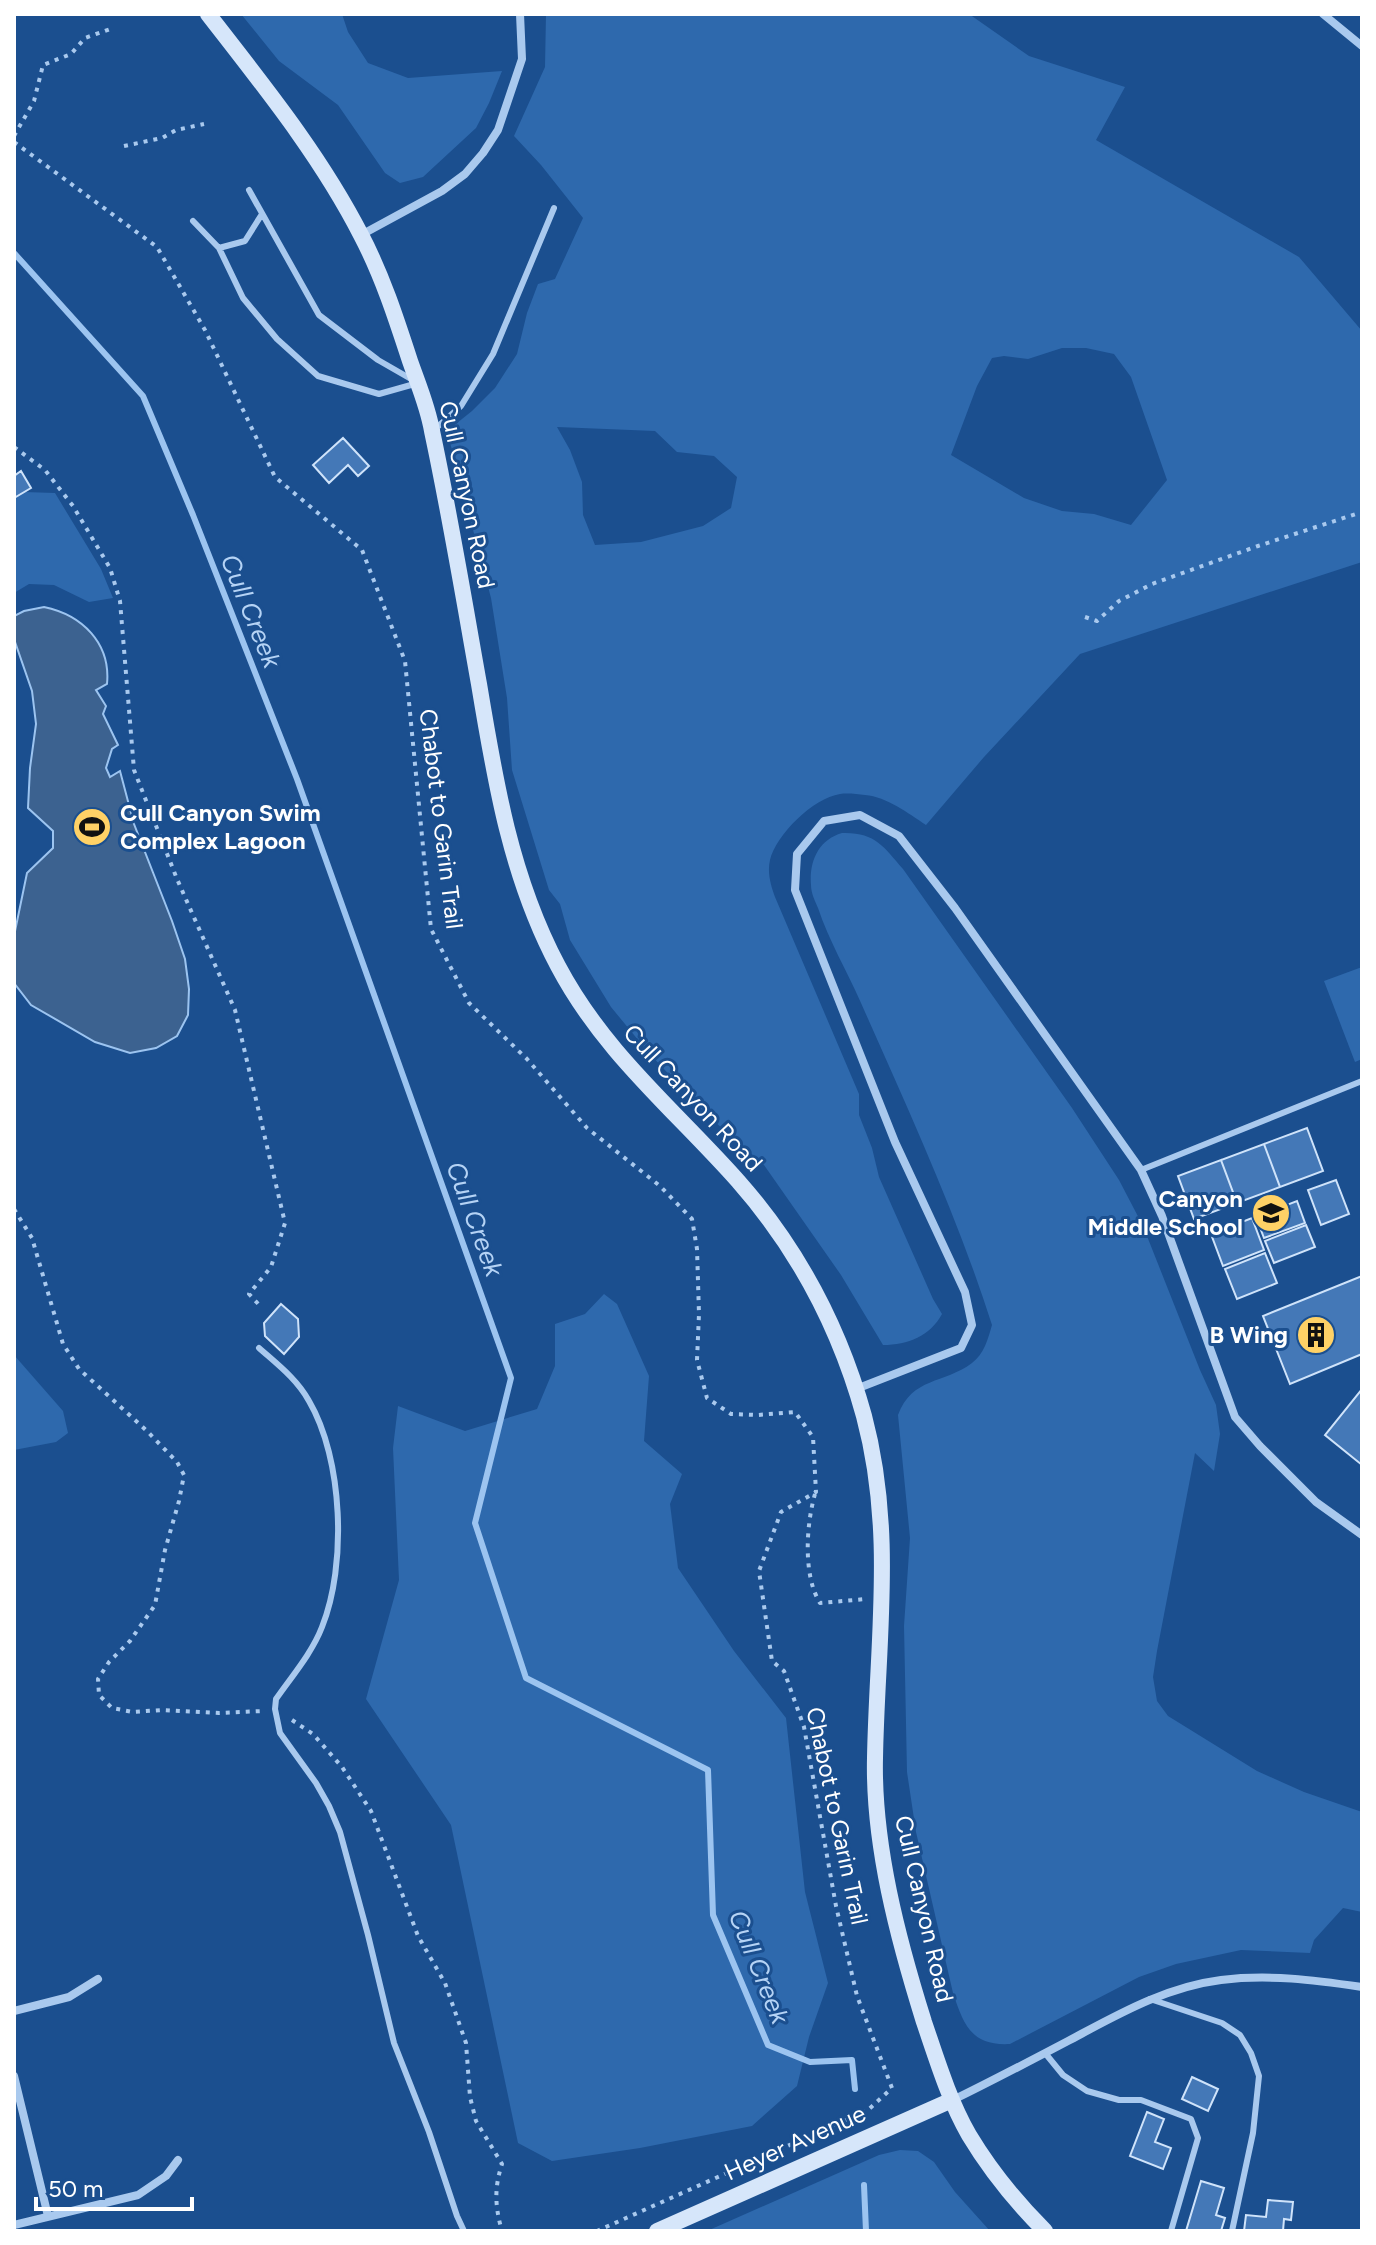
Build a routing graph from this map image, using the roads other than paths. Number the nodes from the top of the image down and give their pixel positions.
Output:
1 (208, 14) edge
2 (520, 14) edge
3 (1323, 14) edge
4 (1362, 46) edge
5 (249, 190) dead end
6 (554, 208) dead end
7 (262, 214) junction
8 (193, 221) dead end
9 (361, 235) junction
10 (219, 248) junction
11 (418, 383) junction
12 (433, 431) junction
13 (1362, 1081) edge
14 (1141, 1170) junction
15 (259, 1348) dead end
16 (856, 1389) junction
17 (1362, 1535) edge
18 (98, 1979) dead end
19 (1362, 1987) edge
20 (1150, 1999) junction
21 (14, 2011) edge
22 (1045, 2053) junction
23 (14, 2076) edge
24 (952, 2100) junction
25 (178, 2160) dead end
26 (48, 2216) junction
27 (14, 2225) edge
28 (464, 2231) edge
29 (657, 2231) edge
30 (1045, 2231) edge
31 (1171, 2231) edge
32 (1232, 2231) edge

1 - 9 street, Cull Canyon Road
2 - 9 street
3 - 4 street
5 - 7 lane
6 - 12 lane
7 - 10 lane
7 - 11 lane
8 - 10 lane
9 - 11 street, Cull Canyon Road
10 - 11 lane
11 - 12 street, Cull Canyon Road
12 - 16 street, Cull Canyon Road
13 - 14 lane
14 - 16 street
14 - 17 street
15 - 28 lane
16 - 24 street, Cull Canyon Road
18 - 21 street
19 - 20 street
20 - 22 street
20 - 32 lane
22 - 24 street
22 - 31 lane
23 - 26 street
24 - 29 street, Heyer Avenue
24 - 30 street, Cull Canyon Road
25 - 26 street
26 - 27 street

